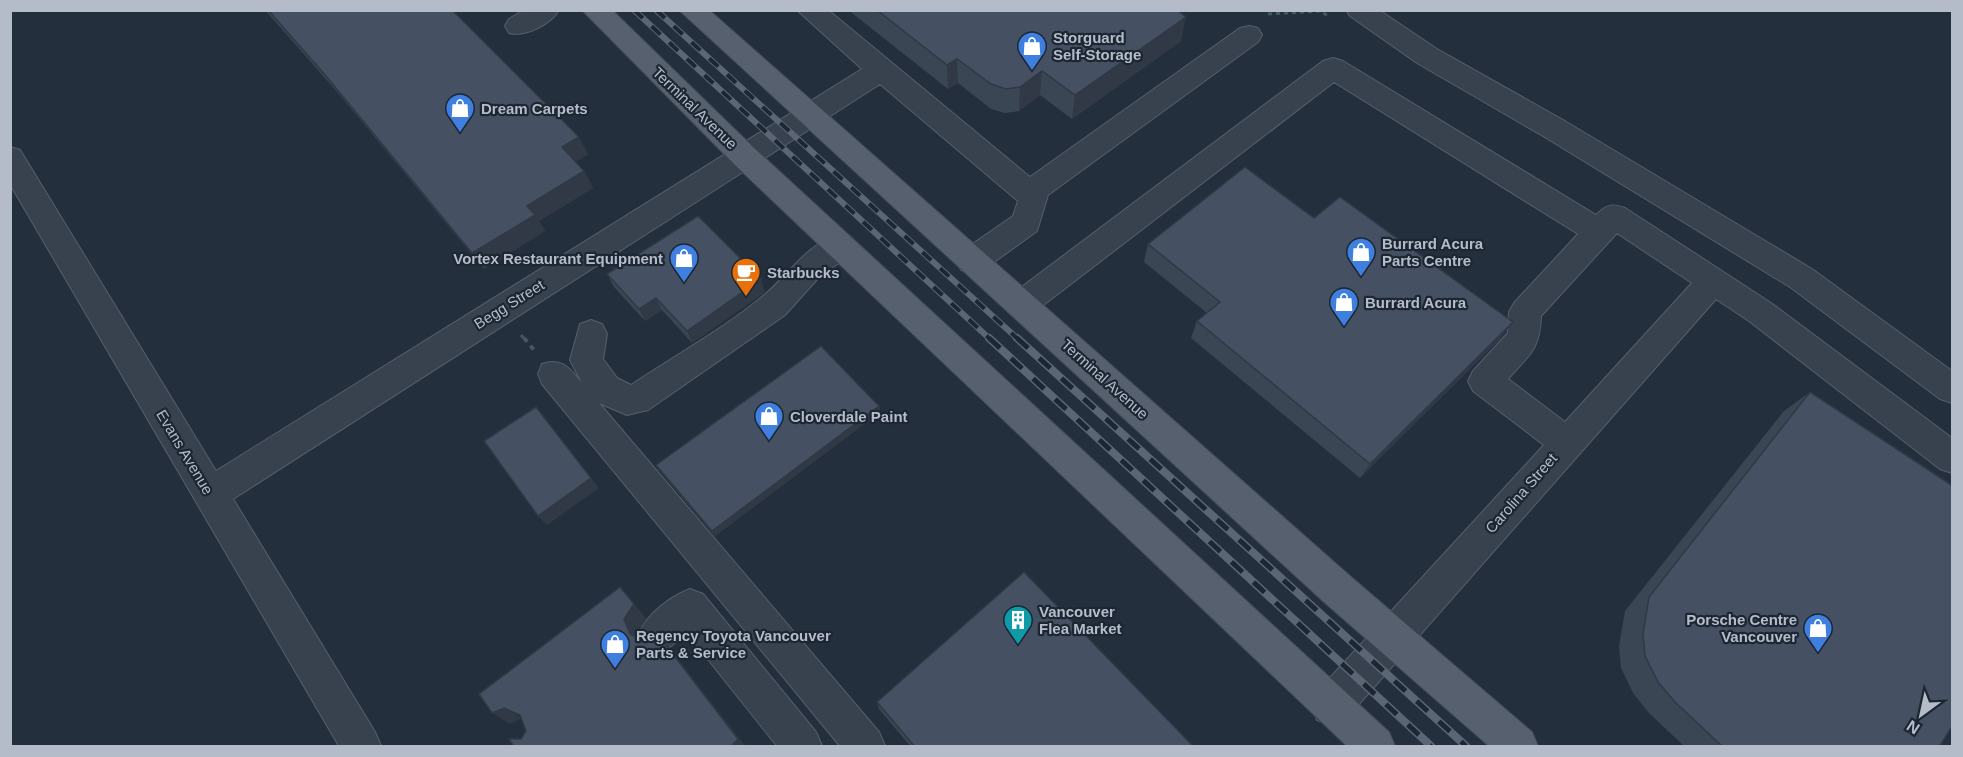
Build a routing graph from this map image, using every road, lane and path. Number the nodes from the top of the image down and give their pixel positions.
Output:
1 (546, 10) edge
2 (595, 10) edge
3 (692, 10) edge
4 (810, 10) edge
5 (1359, 10) edge
6 (518, 26) dead end
7 (1249, 36) dead end
8 (883, 69) junction
9 (808, 115) junction
10 (744, 156) junction
11 (10, 158) edge
12 (1029, 193) junction
13 (1598, 231) junction
14 (840, 246) junction
15 (972, 261) junction
16 (1713, 281) junction
17 (1022, 304) junction
18 (591, 334) dead end
19 (554, 374) dead end
20 (1953, 389) edge
21 (1566, 442) junction
22 (1953, 458) edge
23 (210, 494) junction
24 (658, 633) dead end
25 (1393, 637) junction
26 (1331, 706) junction
27 (361, 747) edge
28 (802, 747) edge
29 (865, 747) edge
30 (1375, 747) edge
31 (1518, 747) edge

1 - 6 street
2 - 10 main road, Terminal Avenue
3 - 9 main road, Terminal Avenue
4 - 8 street
5 - 20 street
7 - 12 street
8 - 9 street, Begg Street
8 - 12 street
9 - 10 street, Begg Street
9 - 15 main road, Terminal Avenue
10 - 14 main road, Terminal Avenue
10 - 23 street, Begg Street
11 - 23 street, Evans Avenue
12 - 15 street
13 - 16 street
13 - 17 street
13 - 21 street
14 - 18 street
14 - 26 main road, Terminal Avenue
15 - 17 main road, Terminal Avenue
16 - 21 street, Carolina Street
16 - 22 street
17 - 25 main road, Terminal Avenue
19 - 29 street
21 - 25 street, Carolina Street
23 - 27 street, Evans Avenue
24 - 28 street
25 - 26 street, Carolina Street
25 - 31 main road, Terminal Avenue
26 - 30 main road, Terminal Avenue

